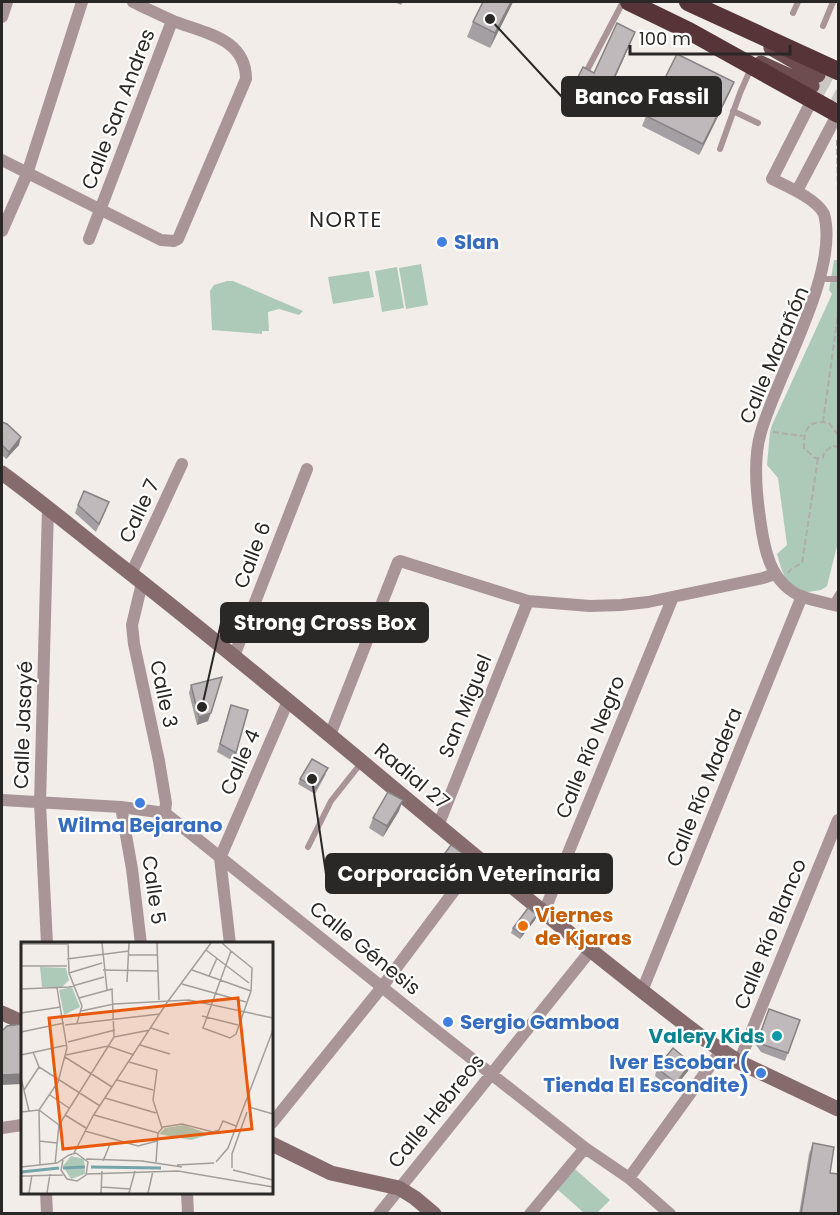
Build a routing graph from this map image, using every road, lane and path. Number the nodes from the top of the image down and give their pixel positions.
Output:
1 (7, 2) edge
2 (82, 2) edge
3 (133, 2) edge
4 (622, 2) edge
5 (629, 2) edge
6 (798, 2) edge
7 (833, 2) edge
8 (697, 4) edge
9 (793, 13) dead end
10 (2, 16) edge
11 (172, 21) junction
12 (823, 26) dead end
13 (689, 31) junction
14 (752, 67) junction
15 (838, 72) tunnel mouth
16 (584, 76) edge
17 (814, 87) junction
18 (733, 111) junction
19 (838, 113) edge
20 (758, 123) dead end
21 (837, 132) dead end
22 (720, 148) dead end
23 (2, 160) edge
24 (27, 174) junction
25 (797, 191) junction
26 (838, 194) edge
27 (100, 211) junction
28 (2, 231) edge
29 (89, 240) dead end
30 (834, 279) edge
31 (823, 422) junction
32 (761, 431) junction
33 (838, 435) edge
34 (803, 436) junction
35 (838, 445) edge
36 (818, 458) junction
37 (182, 464) dead end
38 (307, 469) dead end
39 (2, 473) edge
40 (48, 507) junction
41 (780, 576) junction
42 (137, 578) junction
43 (802, 596) junction
44 (673, 597) junction
45 (528, 601) junction
46 (836, 602) edge
47 (234, 656) junction
48 (288, 701) junction
49 (330, 735) junction
50 (362, 762) junction
51 (2, 800) edge
52 (40, 803) junction
53 (121, 807) junction
54 (165, 813) junction
55 (838, 820) edge
56 (438, 826) junction
57 (308, 847) dead end
58 (220, 858) junction
59 (478, 859) junction
60 (543, 912) junction
61 (47, 942) edge
62 (141, 942) edge
63 (231, 942) edge
64 (591, 950) junction
65 (382, 987) junction
66 (642, 991) junction
67 (2, 1013) edge
68 (21, 1022) edge
69 (721, 1051) junction
70 (739, 1062) junction
71 (492, 1073) junction
72 (806, 1092) junction
73 (838, 1100) edge
74 (838, 1109) edge
75 (273, 1122) edge
76 (21, 1125) edge
77 (2, 1128) edge
78 (273, 1144) edge
79 (585, 1148) junction
80 (629, 1179) junction
81 (399, 1188) junction
82 (46, 1194) edge
83 (187, 1194) edge
84 (47, 1214) edge
85 (188, 1214) edge
86 (379, 1214) edge
87 (434, 1214) edge
88 (530, 1214) edge
89 (670, 1214) edge

1 - 10 street
2 - 24 street
3 - 11 street
4 - 16 lane
5 - 13 highway
6 - 9 lane
7 - 12 lane
8 - 15 highway
8 - 17 main road
11 - 27 street, Calle San Andres
11 - 27 street
13 - 14 highway
13 - 17 main road
14 - 17 highway
14 - 18 lane
17 - 19 highway
17 - 25 street, Calle Marañón
18 - 20 lane
18 - 22 lane
19 - 25 street
21 - 26 path
23 - 24 street
24 - 27 street
24 - 28 street
25 - 30 street, Calle Marañón
27 - 29 street, Calle San Andres
30 - 31 path
30 - 32 street, Calle Marañón
31 - 33 path
31 - 34 path
32 - 34 path
32 - 41 street, Calle Marañón
34 - 36 path
35 - 36 path
36 - 41 path
37 - 42 street, Calle 7
38 - 47 street, Calle 6
39 - 40 street, Radial 27
40 - 42 street, Radial 27
40 - 52 street, Calle Jasayé
41 - 43 street, Calle Marañón
41 - 44 street
42 - 47 street, Radial 27
42 - 54 street, Calle 3
43 - 46 street, Calle Marañón
43 - 66 street, Calle Río Madera
44 - 45 street
44 - 60 street, Calle Río Negro
45 - 49 street
45 - 56 street, San Miguel
47 - 48 street, Radial 27
48 - 49 street, Radial 27
48 - 58 street, Calle 4
49 - 50 street, Radial 27
50 - 56 street, Radial 27
50 - 57 lane
51 - 52 street
52 - 53 street
52 - 61 street, Calle Jasayé
53 - 54 street
53 - 62 street, Calle 5
54 - 58 street, Calle Génesis
55 - 70 street, Calle Río Blanco
56 - 59 street, Radial 27
58 - 63 street
58 - 65 street, Calle Génesis
59 - 60 street, Radial 27
59 - 65 street
60 - 64 street, Radial 27
64 - 66 street, Radial 27
64 - 71 street, Calle Hebreos
65 - 71 street, Calle Génesis
65 - 75 street
66 - 69 street, Radial 27
67 - 68 street
69 - 70 street, Radial 27
69 - 80 street
70 - 72 street, Radial 27
71 - 79 street, Calle Génesis
71 - 81 street, Calle Hebreos
72 - 73 street, Radial 27
72 - 74 street, Radial 27
76 - 77 street
78 - 81 street
79 - 80 street, Calle Génesis
79 - 88 street
80 - 89 street, Calle Génesis
81 - 86 street, Calle Hebreos
81 - 87 street
82 - 84 street
83 - 85 street

